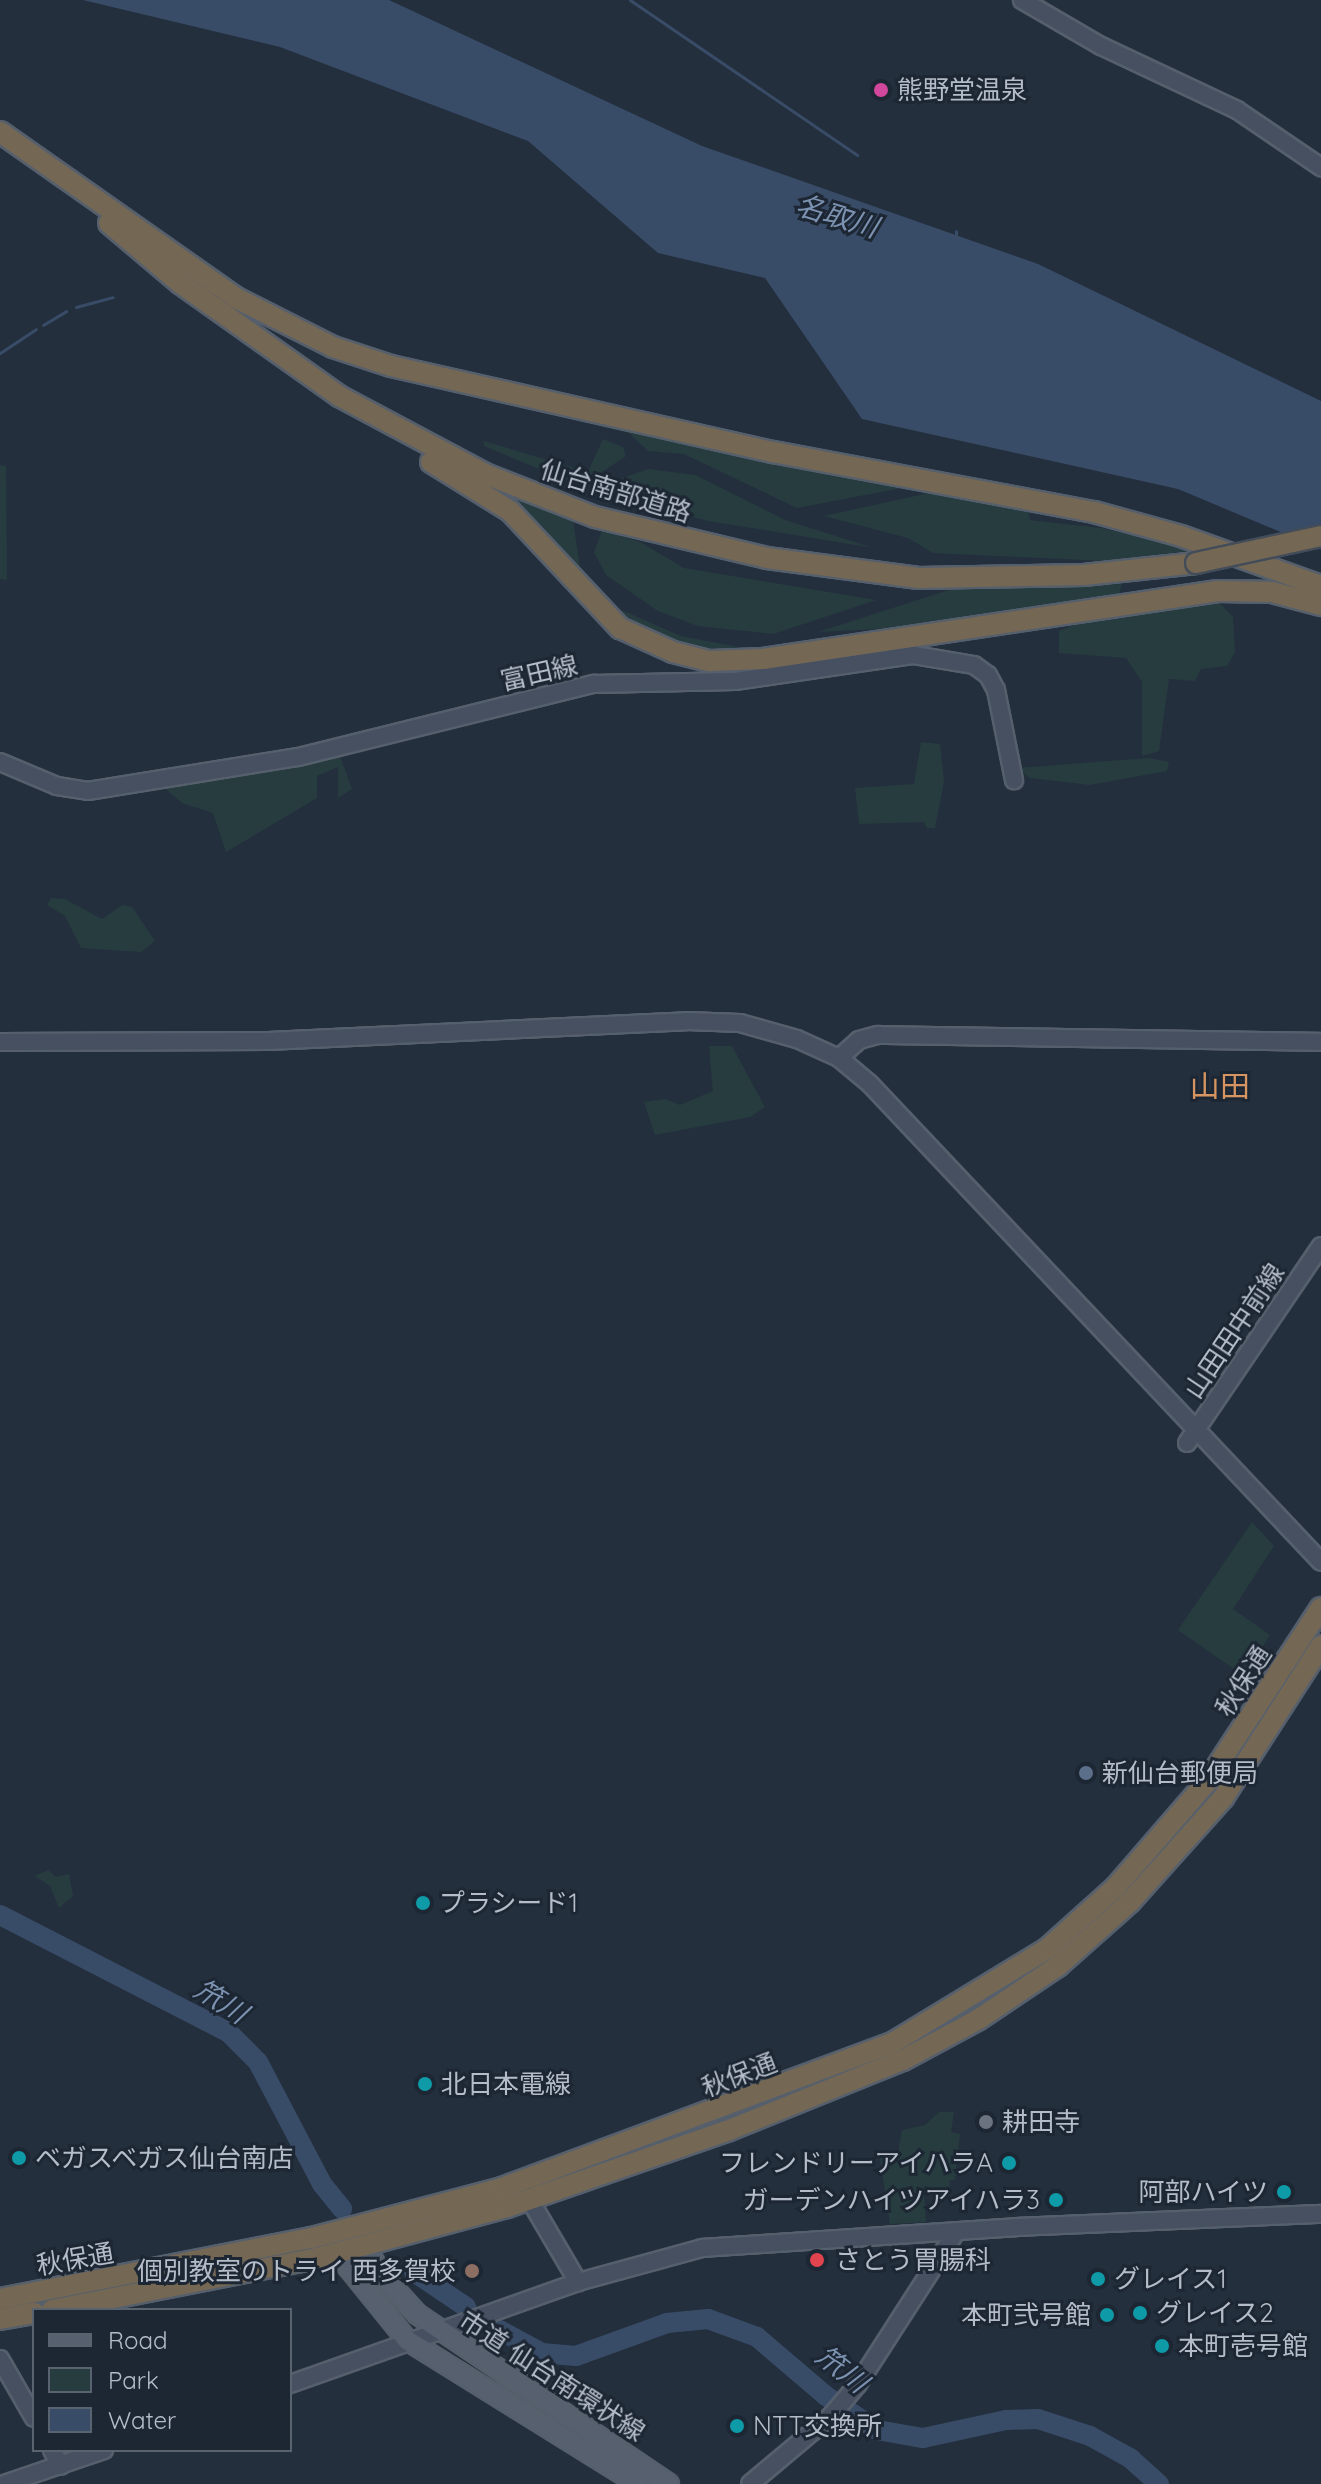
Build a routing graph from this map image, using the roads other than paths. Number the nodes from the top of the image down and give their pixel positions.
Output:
1 (1022, 0) edge
2 (0, 134) edge
3 (1321, 167) edge
4 (180, 283) junction
5 (1321, 536) edge
6 (1321, 586) edge
7 (1321, 605) edge
8 (0, 762) edge
9 (1014, 780) dead end
10 (0, 1042) edge
11 (1321, 1042) edge
12 (839, 1058) junction
13 (1321, 1246) edge
14 (1191, 1436) junction
15 (1321, 1562) edge
16 (1321, 1608) edge
17 (1321, 1646) edge
18 (524, 2190) junction
19 (1321, 2214) edge
20 (956, 2232) junction
21 (350, 2240) junction
22 (578, 2282) junction
23 (0, 2299) edge
24 (61, 2308) edge
25 (32, 2313) edge
26 (0, 2319) edge
27 (437, 2330) junction
28 (407, 2340) junction
29 (0, 2359) edge
30 (292, 2383) edge
31 (32, 2415) edge
32 (53, 2452) edge
33 (99, 2452) edge
34 (61, 2466) junction
35 (4, 2484) edge
36 (638, 2484) edge
37 (669, 2484) edge
38 (750, 2484) edge

1 - 3 street
2 - 4 highway, 仙台南部道路
2 - 6 highway
4 - 5 highway, 仙台南部道路, bridge
4 - 7 highway
8 - 9 street, 富田線
10 - 12 street
11 - 12 street
12 - 14 street
13 - 14 street, 山田田中前線
14 - 15 street
16 - 18 highway, 秋保通
17 - 18 highway, 秋保通
18 - 21 highway, 秋保通
18 - 22 street
19 - 20 street
20 - 22 street
20 - 38 street
21 - 23 highway, 秋保通
21 - 24 highway, 秋保通
21 - 27 main road, 市道 仙台南環状線
21 - 28 main road, 市道 仙台南環状線
22 - 27 street
25 - 26 highway, 秋保通
27 - 28 street
27 - 37 main road, 市道 仙台南環状線
28 - 30 street
28 - 36 main road, 市道 仙台南環状線
29 - 31 street
32 - 34 street
33 - 34 street
34 - 35 street

